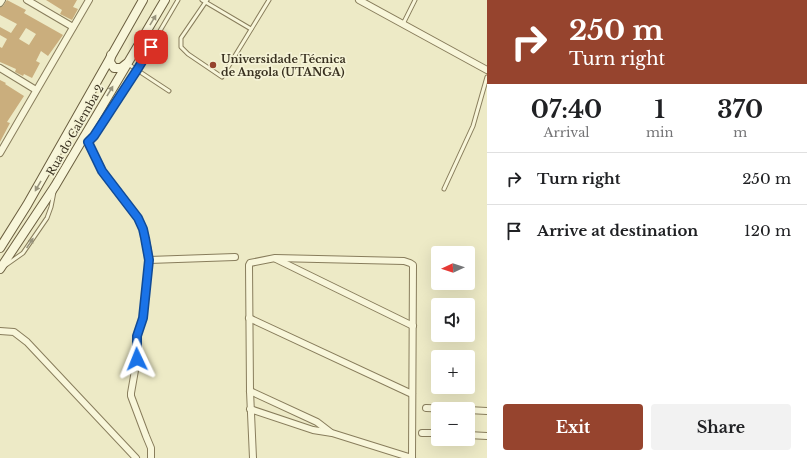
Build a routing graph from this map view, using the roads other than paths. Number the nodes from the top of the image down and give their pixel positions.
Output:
1 (2, 0) edge
2 (27, 0) edge
3 (89, 0) edge
4 (135, 0) edge
5 (143, 0) edge
6 (165, 0) edge
7 (178, 0) edge
8 (202, 0) edge
9 (269, 0) edge
10 (359, 0) edge
11 (415, 0) edge
12 (206, 1) edge
13 (0, 3) edge
14 (129, 24) junction
15 (403, 24) junction
16 (73, 27) junction
17 (251, 29) junction
18 (112, 54) junction
19 (127, 63) junction
20 (0, 68) edge
21 (137, 70) junction
22 (487, 70) edge
23 (487, 77) edge
24 (36, 90) junction
25 (169, 91) dead end
26 (88, 142) junction
27 (77, 147) junction
28 (0, 151) edge
29 (444, 189) dead end
30 (0, 248) edge
31 (235, 257) dead end
32 (274, 258) junction
33 (149, 260) junction
34 (0, 269) edge
35 (249, 318) junction
36 (413, 326) junction
37 (0, 331) edge
38 (250, 391) junction
39 (412, 394) junction
40 (426, 408) dead end
41 (431, 408) edge
42 (250, 409) junction
43 (475, 410) edge
44 (487, 411) edge
45 (332, 433) junction
46 (422, 433) dead end
47 (431, 433) edge
48 (475, 435) edge
49 (487, 436) edge
50 (136, 458) edge
51 (151, 458) edge
52 (253, 458) edge
53 (412, 458) edge

1 - 13 street
2 - 16 street
3 - 16 street
4 - 14 main road
5 - 14 main road, Rua do Calemba 2
19 -> 6 main road, Rua do Calemba 2
7 - 21 lane
8 - 12 lane
9 - 17 lane
10 - 15 street
11 - 15 lane
12 - 17 lane
12 - 17 lane
14 - 18 main road, Rua do Calemba 2
15 - 22 street
16 - 24 street
18 - 19 main road
18 -> 30 main road, Rua do Calemba 2
19 - 21 lane
27 -> 19 main road, Rua do Calemba 2
20 - 24 street
21 - 25 lane
21 - 26 lane
23 - 29 lane
24 - 28 street
26 - 27 lane
26 - 33 street
34 -> 27 main road, Rua do Calemba 2
31 - 33 street
32 - 35 street
32 - 36 street
32 - 36 street
33 - 51 street
35 - 38 street
35 - 39 street
36 - 39 street
37 - 50 street
38 - 42 street
38 - 45 street
39 - 53 street
40 - 41 street
42 - 45 street
42 - 52 street
43 - 44 street
45 - 53 street
46 - 47 street
48 - 49 street

